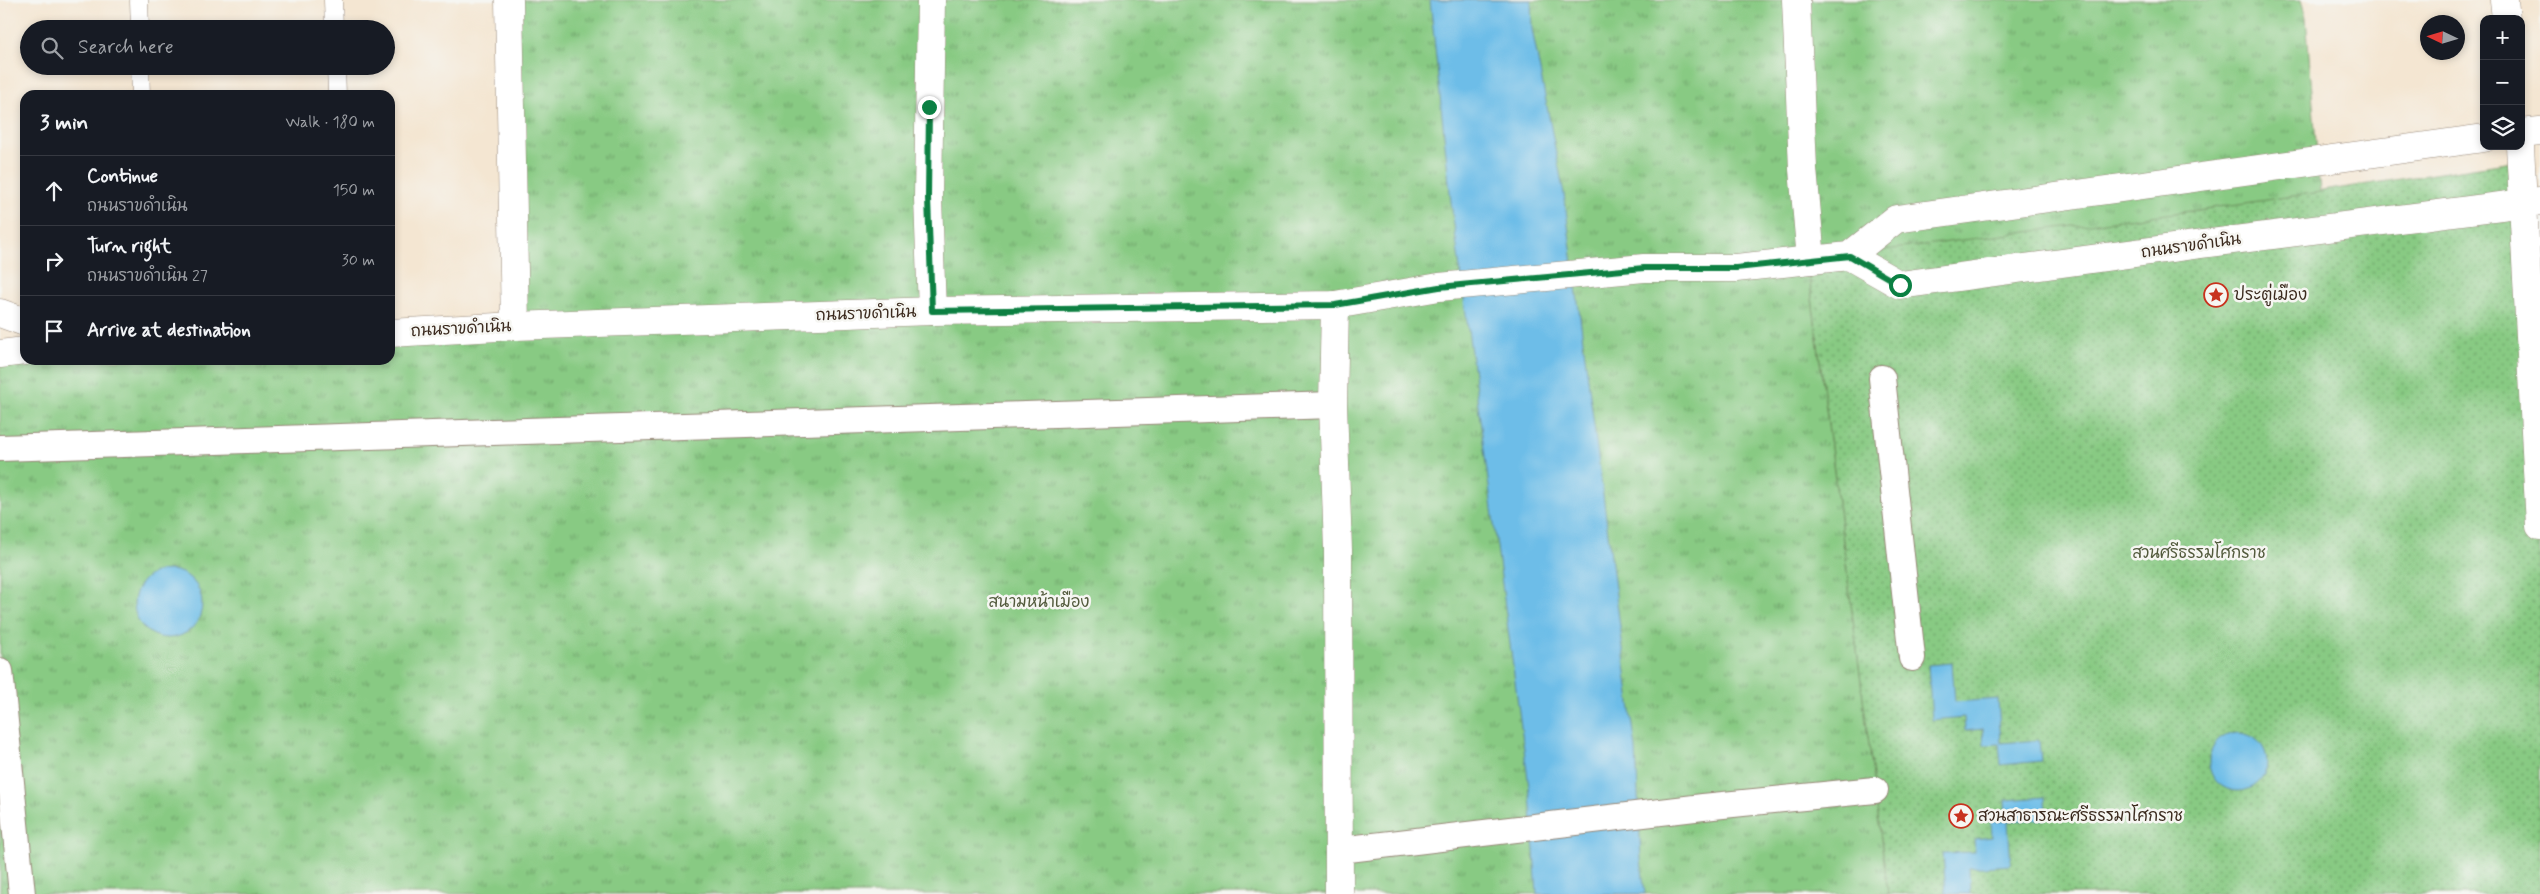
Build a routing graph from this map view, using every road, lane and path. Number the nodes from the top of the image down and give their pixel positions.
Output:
1 (139, 0) edge
2 (333, 0) edge
3 (508, 0) edge
4 (931, 0) edge
5 (1796, 0) edge
6 (2504, 0) edge
7 (2506, 15) edge
8 (140, 20) edge
9 (334, 20) edge
10 (140, 75) edge
11 (336, 75) edge
12 (141, 90) edge
13 (337, 90) edge
14 (2540, 131) edge
15 (2525, 133) edge
16 (2480, 139) edge
17 (2521, 150) edge
18 (2532, 202) edge
19 (1850, 256) junction
20 (1811, 260) junction
21 (1335, 305) junction
22 (932, 311) junction
23 (0, 314) edge
24 (20, 320) edge
25 (515, 326) junction
26 (395, 333) edge
27 (20, 352) edge
28 (0, 354) edge
29 (1882, 378) dead end
30 (1333, 405) junction
31 (0, 448) edge
32 (2540, 526) edge
33 (1912, 658) dead end
34 (0, 671) edge
35 (1875, 790) dead end
36 (1340, 850) junction
37 (22, 894) edge
38 (1339, 894) edge

1 - 8 lane
2 - 9 lane
3 - 25 main road
4 - 22 main road
5 - 20 main road
6 - 7 main road
10 - 12 lane
11 - 13 lane
14 - 15 main road
16 - 19 main road
17 - 18 main road
18 - 19 main road, ถนนราขดำเนิน
18 - 32 main road
19 - 20 main road, ถนนราขดำเนิน
20 - 21 main road, ถนนราขดำเนิน
21 - 22 main road, ถนนราขดำเนิน
21 - 30 main road
22 - 25 main road, ถนนราขดำเนิน
23 - 24 main road
25 - 26 main road, ถนนราขดำเนิน
27 - 28 main road
29 - 33 street
30 - 31 street
30 - 36 main road
34 - 37 street
35 - 36 street
36 - 38 main road

